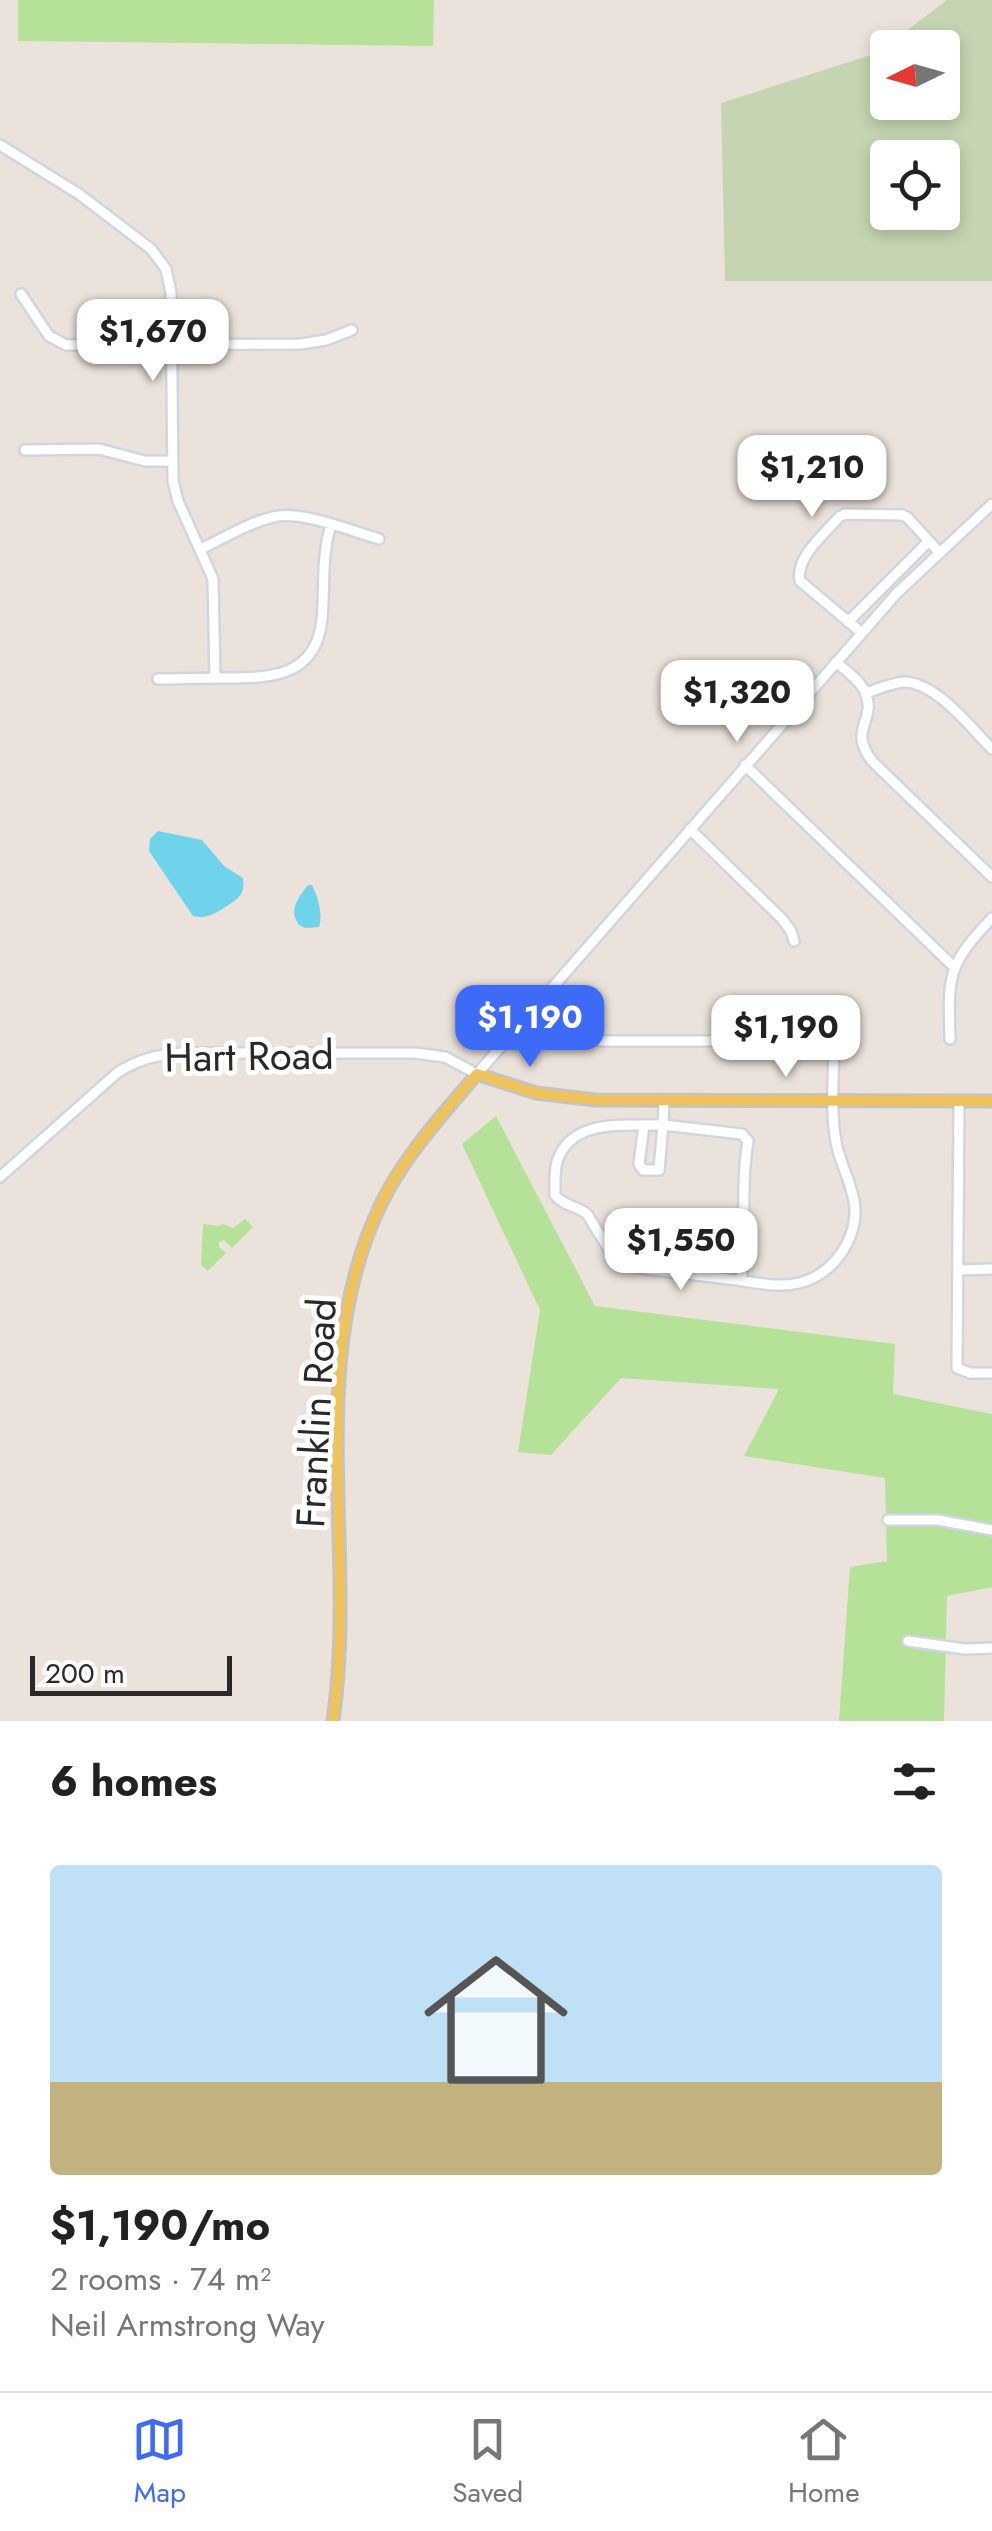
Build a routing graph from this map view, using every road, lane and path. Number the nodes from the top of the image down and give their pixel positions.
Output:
1 (0, 145) edge
2 (21, 294) dead end
3 (352, 330) dead end
4 (172, 345) junction
5 (25, 450) dead end
6 (172, 461) junction
7 (992, 504) edge
8 (331, 525) junction
9 (379, 539) dead end
10 (929, 541) junction
11 (201, 549) junction
12 (939, 552) junction
13 (848, 622) junction
14 (862, 634) junction
15 (836, 662) junction
16 (216, 678) junction
17 (158, 679) dead end
18 (866, 693) junction
19 (992, 748) edge
20 (745, 766) junction
21 (690, 829) junction
22 (992, 877) edge
23 (992, 918) edge
24 (794, 941) dead end
25 (954, 967) junction
26 (950, 1039) dead end
27 (601, 1041) dead end
28 (477, 1074) junction
29 (664, 1100) junction
30 (834, 1100) junction
31 (959, 1100) junction
32 (992, 1100) edge
33 (664, 1125) junction
34 (644, 1126) junction
35 (0, 1177) edge
36 (992, 1269) edge
37 (959, 1270) junction
38 (741, 1281) junction
39 (992, 1373) edge
40 (888, 1520) dead end
41 (992, 1530) edge
42 (908, 1640) dead end
43 (992, 1648) edge
44 (333, 1721) edge

1 - 4 street
2 - 4 street
3 - 4 street
4 - 6 street
5 - 6 street
6 - 11 street
7 - 12 street, Franklin Road
8 - 9 street
8 - 11 street
8 - 16 street
10 - 12 street
10 - 13 street
10 - 13 street
11 - 16 street
12 - 14 street, Franklin Road
13 - 14 street
14 - 15 street, Franklin Road
15 - 18 street
15 - 20 street, Franklin Road
16 - 17 street
18 - 19 street
18 - 22 street
20 - 21 street, Franklin Road
20 - 25 street
21 - 24 street
21 - 28 street, Franklin Road
23 - 25 street
25 - 26 street
27 - 30 street
28 - 29 main road
28 - 35 street, Hart Road
28 - 44 main road, Franklin Road
29 - 30 main road
29 - 33 street
30 - 31 main road
30 - 38 street
31 - 32 main road
31 - 37 street
33 - 34 street
33 - 34 street
33 - 38 street
34 - 38 street
36 - 37 street
37 - 39 street
40 - 41 street
42 - 43 street

